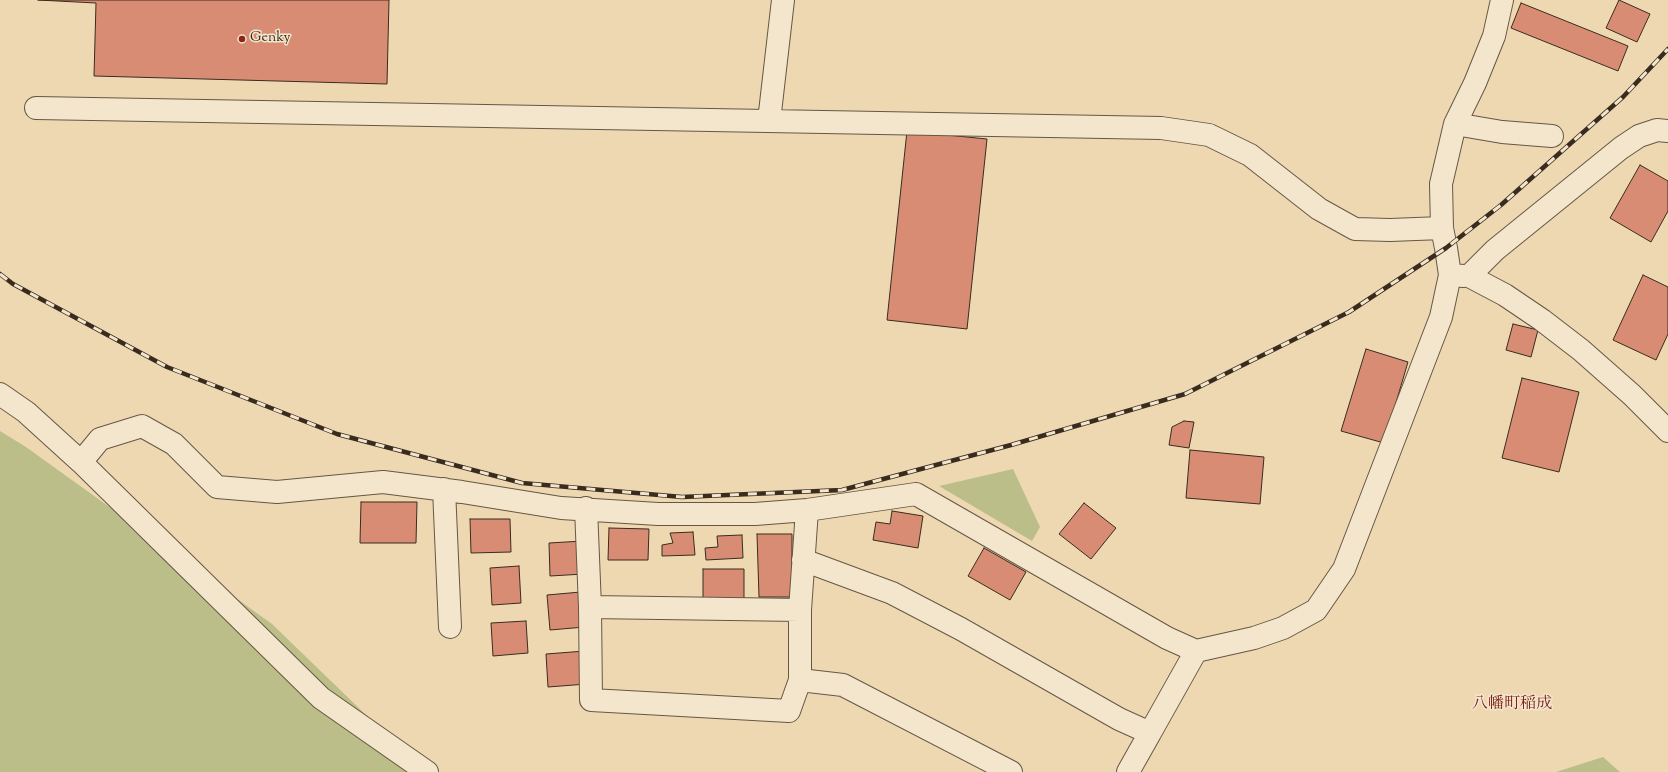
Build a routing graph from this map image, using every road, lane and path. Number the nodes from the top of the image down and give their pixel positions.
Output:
1 (783, 0) edge
2 (1502, 0) edge
3 (36, 108) dead end
4 (769, 121) junction
5 (1455, 124) junction
6 (1668, 131) edge
7 (1552, 136) dead end
8 (1442, 228) junction
9 (1459, 276) junction
10 (0, 394) edge
11 (1668, 431) edge
12 (81, 462) junction
13 (444, 489) junction
14 (586, 508) junction
15 (807, 510) junction
16 (803, 560) junction
17 (590, 607) junction
18 (800, 610) junction
19 (450, 627) dead end
20 (1196, 651) junction
21 (800, 680) junction
22 (1150, 732) junction
23 (428, 772) edge
24 (1011, 772) edge
25 (1128, 772) edge

1 - 4 street
2 - 5 street
3 - 4 street
4 - 8 street
5 - 7 street
5 - 8 street
6 - 9 street
8 - 9 street
9 - 11 street
9 - 20 street
10 - 12 street
12 - 13 street
12 - 23 street
13 - 14 street
13 - 19 street
14 - 15 street
14 - 17 street
15 - 16 street
15 - 20 street
16 - 18 street
16 - 22 street
17 - 18 street
17 - 21 street
18 - 21 street
20 - 22 street
21 - 24 street
22 - 25 street

